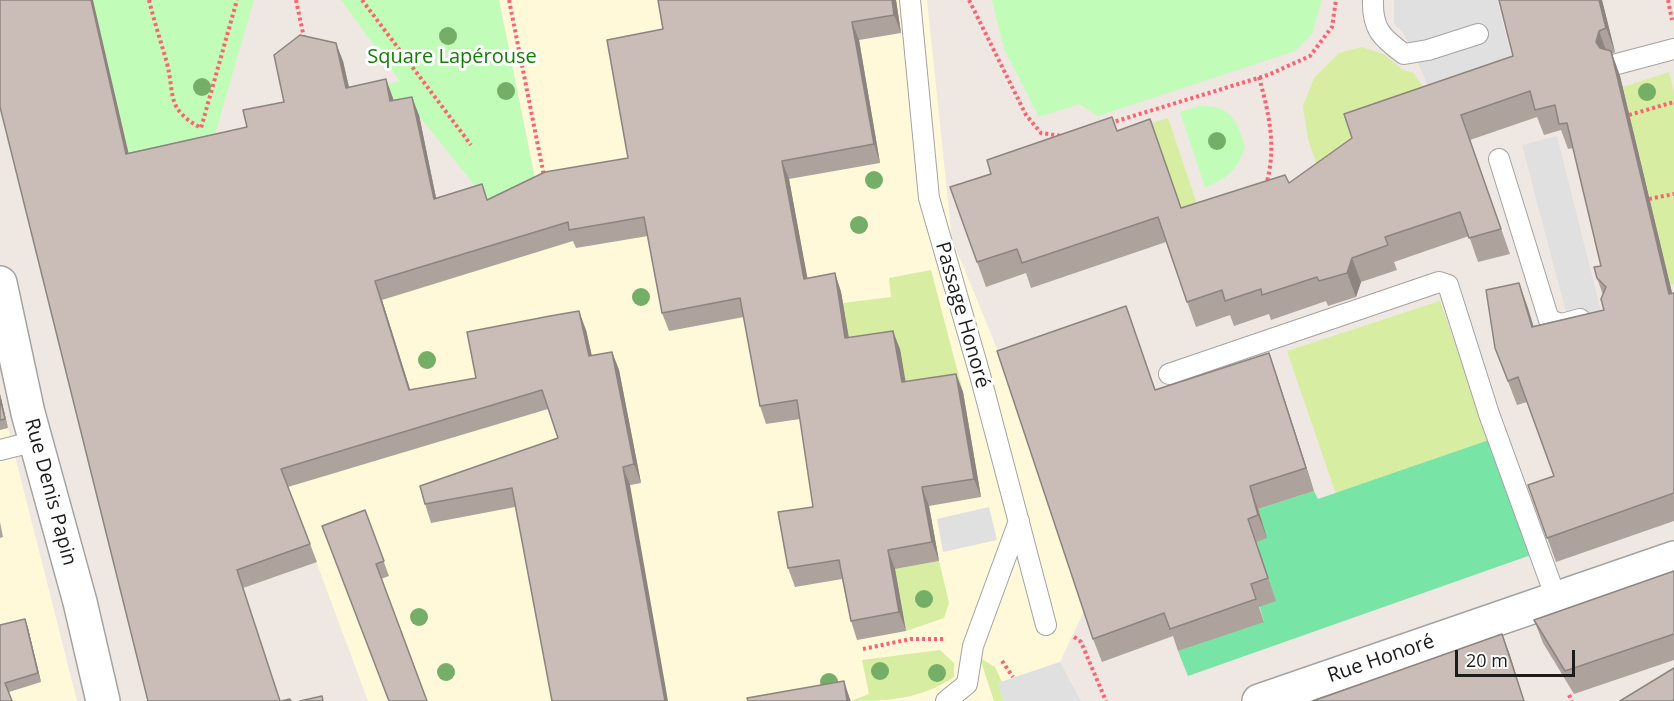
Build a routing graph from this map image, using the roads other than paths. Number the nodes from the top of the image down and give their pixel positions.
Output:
1 (910, 0) edge
2 (1373, 0) edge
3 (1478, 34) dead end
4 (1674, 50) edge
5 (1617, 64) edge
6 (1499, 159) dead end
7 (0, 283) edge
8 (1603, 314) edge
9 (1169, 374) dead end
10 (36, 441) junction
11 (0, 450) edge
12 (1019, 521) junction
13 (1674, 558) edge
14 (1556, 598) junction
15 (1046, 625) road end
16 (103, 701) edge
17 (946, 701) edge
18 (1259, 701) edge

1 - 12 lane, Passage Honoré
2 - 3 lane
4 - 5 lane
6 - 8 lane
7 - 10 street, Rue Denis Papin
9 - 14 lane
10 - 11 lane
10 - 16 street, Rue Denis Papin
12 - 15 lane, Passage Honoré
12 - 17 lane
13 - 14 street, Rue Honoré
14 - 18 street, Rue Honoré

